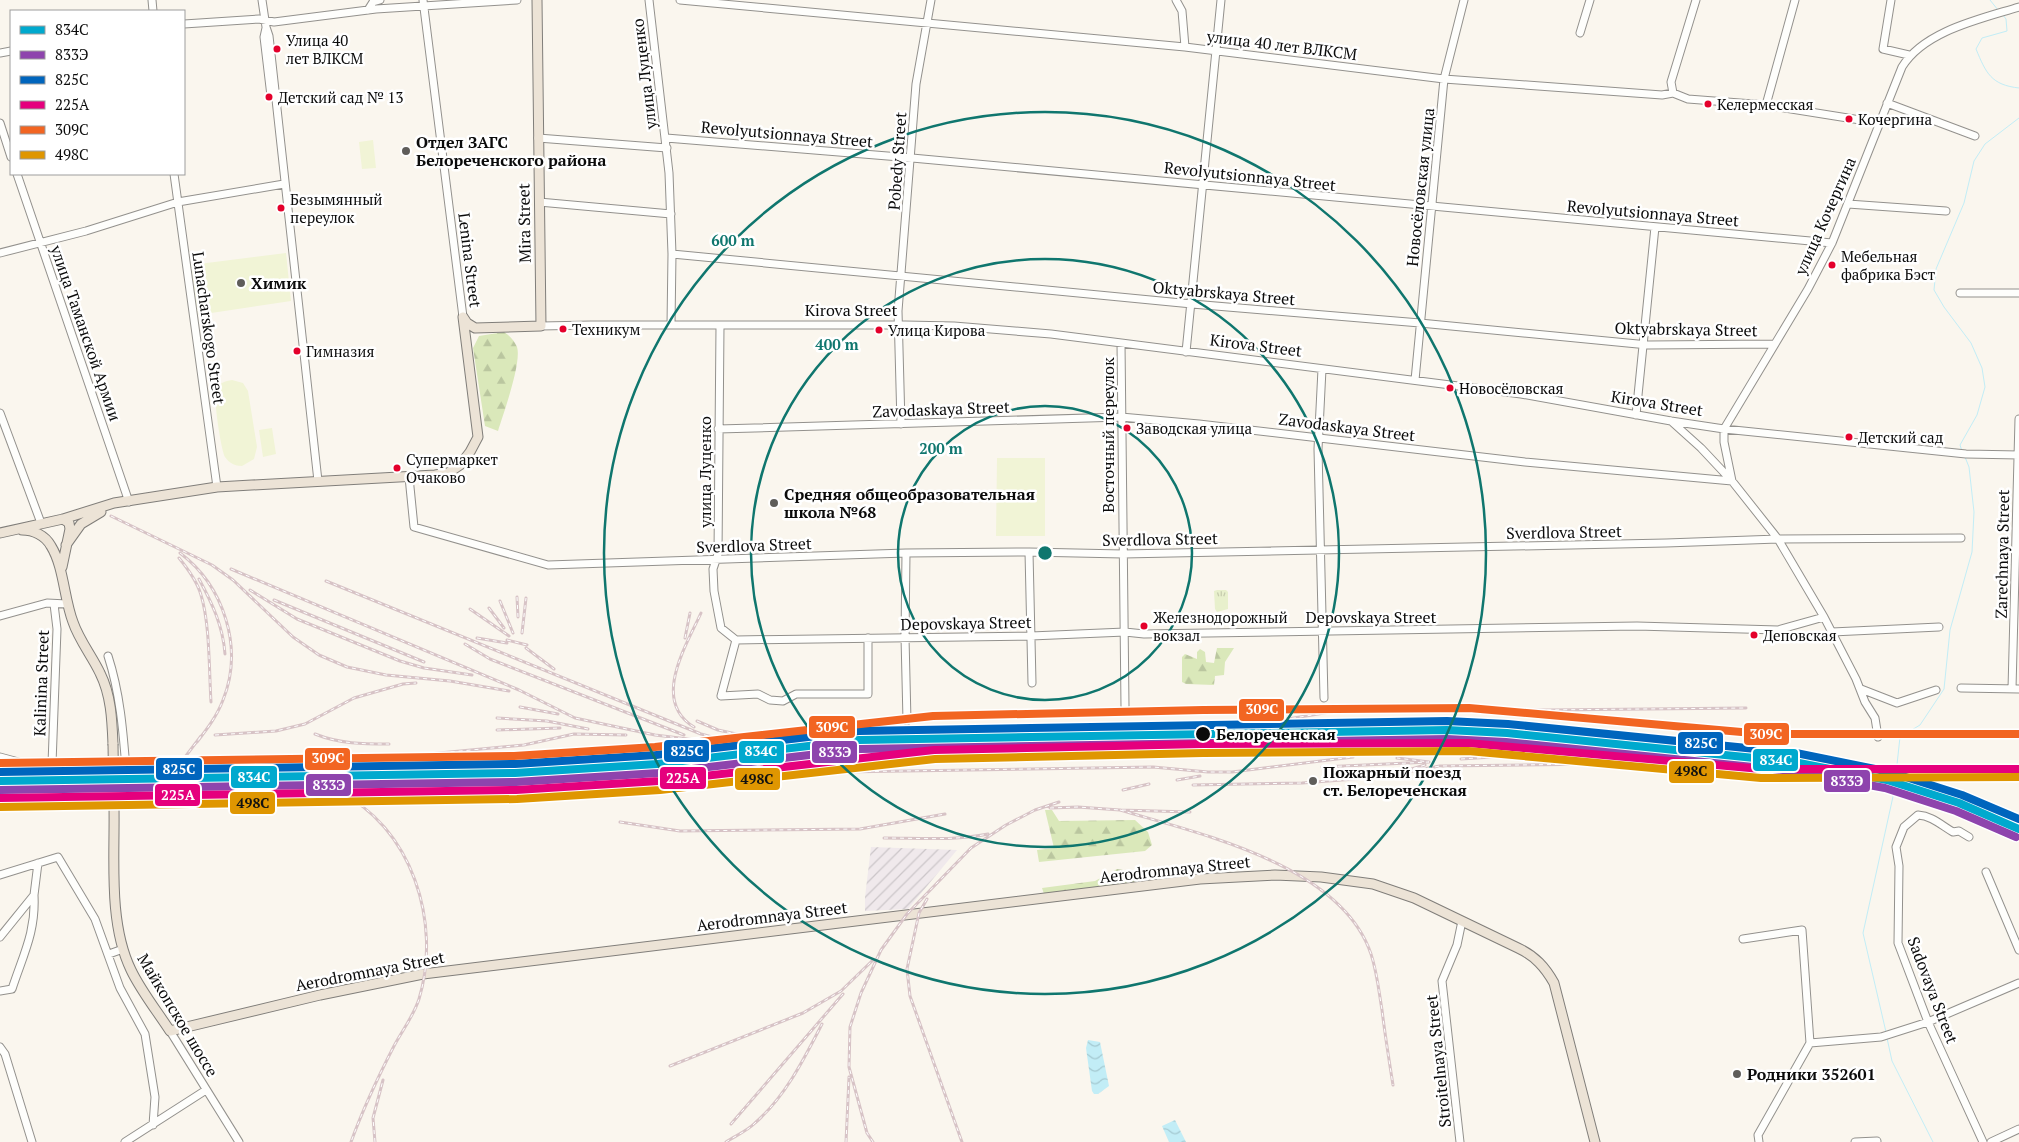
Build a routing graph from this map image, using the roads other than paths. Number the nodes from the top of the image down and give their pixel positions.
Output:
1 (262, 0) edge
2 (380, 0) edge
3 (517, 0) edge
4 (537, 0) edge
5 (649, 0) edge
6 (680, 0) edge
7 (931, 0) edge
8 (1176, 0) edge
9 (1221, 0) edge
10 (1464, 0) edge
11 (1590, 0) edge
12 (1696, 0) edge
13 (1795, 0) edge
14 (1891, 0) edge
15 (424, 3) edge
16 (2019, 7) edge
17 (368, 10) junction
18 (265, 19) junction
19 (926, 22) junction
20 (185, 24) edge
21 (1580, 33) dead end
22 (1185, 48) junction
23 (1217, 51) junction
24 (1909, 54) junction
25 (1444, 79) junction
26 (1673, 93) junction
27 (1887, 103) junction
28 (1766, 105) junction
29 (0, 122) edge
30 (1879, 122) junction
31 (1975, 136) dead end
32 (538, 138) junction
33 (666, 138) junction
34 (667, 148) junction
35 (10, 154) edge
36 (912, 158) junction
37 (17, 175) edge
38 (174, 175) edge
39 (282, 184) junction
40 (1203, 185) junction
41 (178, 202) junction
42 (539, 202) junction
43 (1848, 204) junction
44 (1431, 207) junction
45 (1946, 211) dead end
46 (671, 214) junction
47 (1654, 227) junction
48 (39, 243) junction
49 (1832, 243) junction
50 (0, 253) edge
51 (672, 254) junction
52 (902, 276) junction
53 (2019, 293) edge
54 (1960, 294) dead end
55 (1192, 304) junction
56 (463, 317) junction
57 (1420, 323) junction
58 (671, 325) junction
59 (898, 325) junction
60 (541, 326) junction
61 (720, 326) junction
62 (485, 329) junction
63 (1121, 343) junction
64 (1643, 344) junction
65 (1774, 344) junction
66 (467, 352) junction
67 (1186, 352) junction
68 (1322, 369) junction
69 (1415, 380) junction
70 (0, 413) edge
71 (1636, 415) junction
72 (1121, 417) junction
73 (2019, 419) edge
74 (1671, 421) junction
75 (901, 424) junction
76 (718, 429) junction
77 (1724, 429) junction
78 (1319, 438) junction
79 (2019, 455) edge
80 (410, 477) junction
81 (316, 481) junction
82 (1732, 481) junction
83 (217, 487) junction
84 (129, 502) junction
85 (60, 519) junction
86 (41, 523) junction
87 (12, 530) junction
88 (0, 533) edge
89 (1961, 538) dead end
90 (1778, 539) junction
91 (66, 545) junction
92 (1322, 550) junction
93 (1029, 552) junction
94 (906, 553) junction
95 (1123, 554) junction
96 (57, 557) junction
97 (716, 560) junction
98 (61, 575) junction
99 (54, 604) junction
100 (67, 604) junction
101 (0, 616) edge
102 (1824, 617) junction
103 (1939, 627) dead end
104 (1324, 630) junction
105 (1125, 632) junction
106 (1832, 632) junction
107 (1031, 636) junction
108 (905, 637) junction
109 (868, 638) junction
110 (736, 640) junction
111 (108, 656) dead end
112 (1032, 683) dead end
113 (1961, 688) dead end
114 (1861, 689) junction
115 (2016, 689) edge
116 (1936, 690) dead end
117 (1324, 698) dead end
118 (1126, 706) dead end
119 (907, 721) dead end
120 (1878, 737) dead end
121 (0, 757) edge
122 (52, 764) junction
123 (1969, 837) dead end
124 (38, 863) junction
125 (1986, 872) dead end
126 (0, 875) edge
127 (34, 895) junction
128 (1462, 921) junction
129 (0, 937) edge
130 (1743, 939) dead end
131 (123, 949) junction
132 (2019, 950) edge
133 (109, 954) junction
134 (2019, 983) edge
135 (0, 991) edge
136 (1928, 1022) junction
137 (170, 1031) junction
138 (1810, 1043) junction
139 (0, 1047) edge
140 (206, 1090) junction
141 (152, 1125) junction
142 (2019, 1129) edge
143 (1878, 1140) dead end
144 (32, 1142) edge
145 (125, 1142) edge
146 (239, 1142) edge
147 (1460, 1142) edge
148 (1595, 1142) edge
149 (1759, 1142) edge
150 (1855, 1142) edge
151 (1983, 1142) edge
152 (1991, 1142) edge

1 - 18 street
2 - 17 street
3 - 15 street
4 - 32 main road, Mira Street
5 - 33 street, улица Луценко
6 - 19 street, улица 40 лет ВЛКСМ
7 - 19 street, Pobedy Street
8 - 22 street
9 - 23 street
10 - 25 street, Новосёловская улица
11 - 21 street
12 - 26 street
13 - 28 street
14 - 24 street
15 - 17 street
15 - 56 street, Lenina Street
16 - 24 street
17 - 18 street
18 - 20 street
18 - 39 street
19 - 22 street, улица 40 лет ВЛКСМ
19 - 36 street, Pobedy Street
22 - 23 street, улица 40 лет ВЛКСМ
23 - 25 street, улица 40 лет ВЛКСМ
23 - 40 street
24 - 27 street, улица Кочергина
25 - 26 street, улица 40 лет ВЛКСМ
25 - 44 street, Новосёловская улица
26 - 28 street, улица 40 лет ВЛКСМ
27 - 30 street, улица Кочергина
27 - 31 street
28 - 30 street, улица 40 лет ВЛКСМ
29 - 35 street
30 - 43 street, улица Кочергина
32 - 34 street
32 - 42 main road, Mira Street
33 - 34 street, улица Луценко
33 - 36 street, Revolyutsionnaya Street
34 - 46 street, улица Луценко
36 - 40 street, Revolyutsionnaya Street
36 - 52 street, Pobedy Street
37 - 48 street, улица Таманской Армии
38 - 41 street, Lunacharskogo Street
39 - 41 street
39 - 81 street
40 - 44 street, Revolyutsionnaya Street
40 - 55 street
41 - 48 street
41 - 83 street, Lunacharskogo Street
42 - 46 street
42 - 60 main road, Mira Street
43 - 45 street
43 - 49 street, улица Кочергина
44 - 47 street, Revolyutsionnaya Street
44 - 57 street, Новосёловская улица
46 - 51 street, улица Луценко
47 - 49 street, Revolyutsionnaya Street
47 - 64 street
48 - 50 street
48 - 84 street, улица Таманской Армии
49 - 65 street, улица Кочергина
51 - 52 street, Oktyabrskaya Street
51 - 58 street, улица Луценко
52 - 55 street, Oktyabrskaya Street
52 - 59 street, Pobedy Street
53 - 54 street
55 - 57 street, Oktyabrskaya Street
55 - 67 street
56 - 62 main road, Kirova Street
56 - 66 main road, Lenina Street
57 - 64 street, Oktyabrskaya Street
57 - 69 street, Новосёловская улица
58 - 60 street, Kirova Street
58 - 61 street, Kirova Street
59 - 61 street, Kirova Street
59 - 63 street, Kirova Street
59 - 75 street, Pobedy Street
60 - 62 main road, Kirova Street
61 - 76 street, улица Луценко
62 - 66 main road
63 - 67 street, Kirova Street
63 - 72 street, Восточный переулок
64 - 65 street, Oktyabrskaya Street
64 - 71 street
65 - 77 street, улица Кочергина
66 - 80 main road, Lenina Street
67 - 68 street, Kirova Street
68 - 69 street, Kirova Street
68 - 78 street
69 - 71 street, Kirova Street
70 - 86 street
71 - 74 street, Kirova Street
72 - 75 street, Zavodaskaya Street
72 - 78 street, Zavodaskaya Street
72 - 95 street, Восточный переулок
73 - 79 street, Zarechnaya Street
74 - 77 street, Kirova Street
74 - 82 street
75 - 76 street, Zavodaskaya Street
76 - 97 street, улица Луценко
77 - 79 street, Kirova Street
77 - 82 street
78 - 82 street, Zavodaskaya Street
78 - 92 street
79 - 115 street, Zarechnaya Street
80 - 81 main road, Lenina Street
80 - 97 street, Sverdlova Street
81 - 83 main road, Lenina Street
82 - 90 street
83 - 84 main road, Lenina Street
84 - 85 main road
84 - 91 main road
85 - 86 main road
85 - 91 main road
85 - 96 main road, Майкопское шоссе
86 - 87 main road
87 - 88 main road
87 - 96 main road
89 - 90 street, Sverdlova Street
90 - 92 street, Sverdlova Street
90 - 102 street
91 - 98 main road
92 - 95 street, Sverdlova Street
92 - 104 street
93 - 94 street, Sverdlova Street
93 - 95 street, Sverdlova Street
93 - 107 street
94 - 97 street, Sverdlova Street
94 - 108 street
95 - 105 street, Восточный переулок
96 - 98 main road, Майкопское шоссе
97 - 110 street, улица Луценко
98 - 100 main road, Майкопское шоссе
99 - 100 street
99 - 101 street
99 - 122 street, Kalinina Street
100 - 131 main road, Майкопское шоссе, bridge
102 - 104 street, Depovskaya Street
102 - 106 street
103 - 106 street
104 - 105 street, Depovskaya Street
104 - 117 street
105 - 107 street, Depovskaya Street
105 - 118 street, Восточный переулок
106 - 114 street
107 - 108 street, Depovskaya Street
107 - 112 street
108 - 109 street, Depovskaya Street
108 - 119 street
109 - 110 street, Depovskaya Street
109 - 110 street
111 - 122 street
113 - 115 street
114 - 116 street
114 - 120 street
121 - 122 street
123 - 136 street, Sadovaya Street
124 - 126 street
124 - 127 street
124 - 133 street
125 - 132 street
127 - 129 street
127 - 135 street
128 - 137 main road, Aerodromnaya Street
128 - 147 street, Stroitelnaya Street
128 - 148 main road, Aerodromnaya Street
130 - 138 street
131 - 133 street
131 - 137 main road, Майкопское шоссе
133 - 141 street
134 - 136 street
136 - 138 street
136 - 151 street, Sadovaya Street
137 - 140 street, Майкопское шоссе
138 - 149 street
139 - 144 street
140 - 141 street
140 - 146 street, Майкопское шоссе
141 - 145 street
142 - 152 street
143 - 150 street

